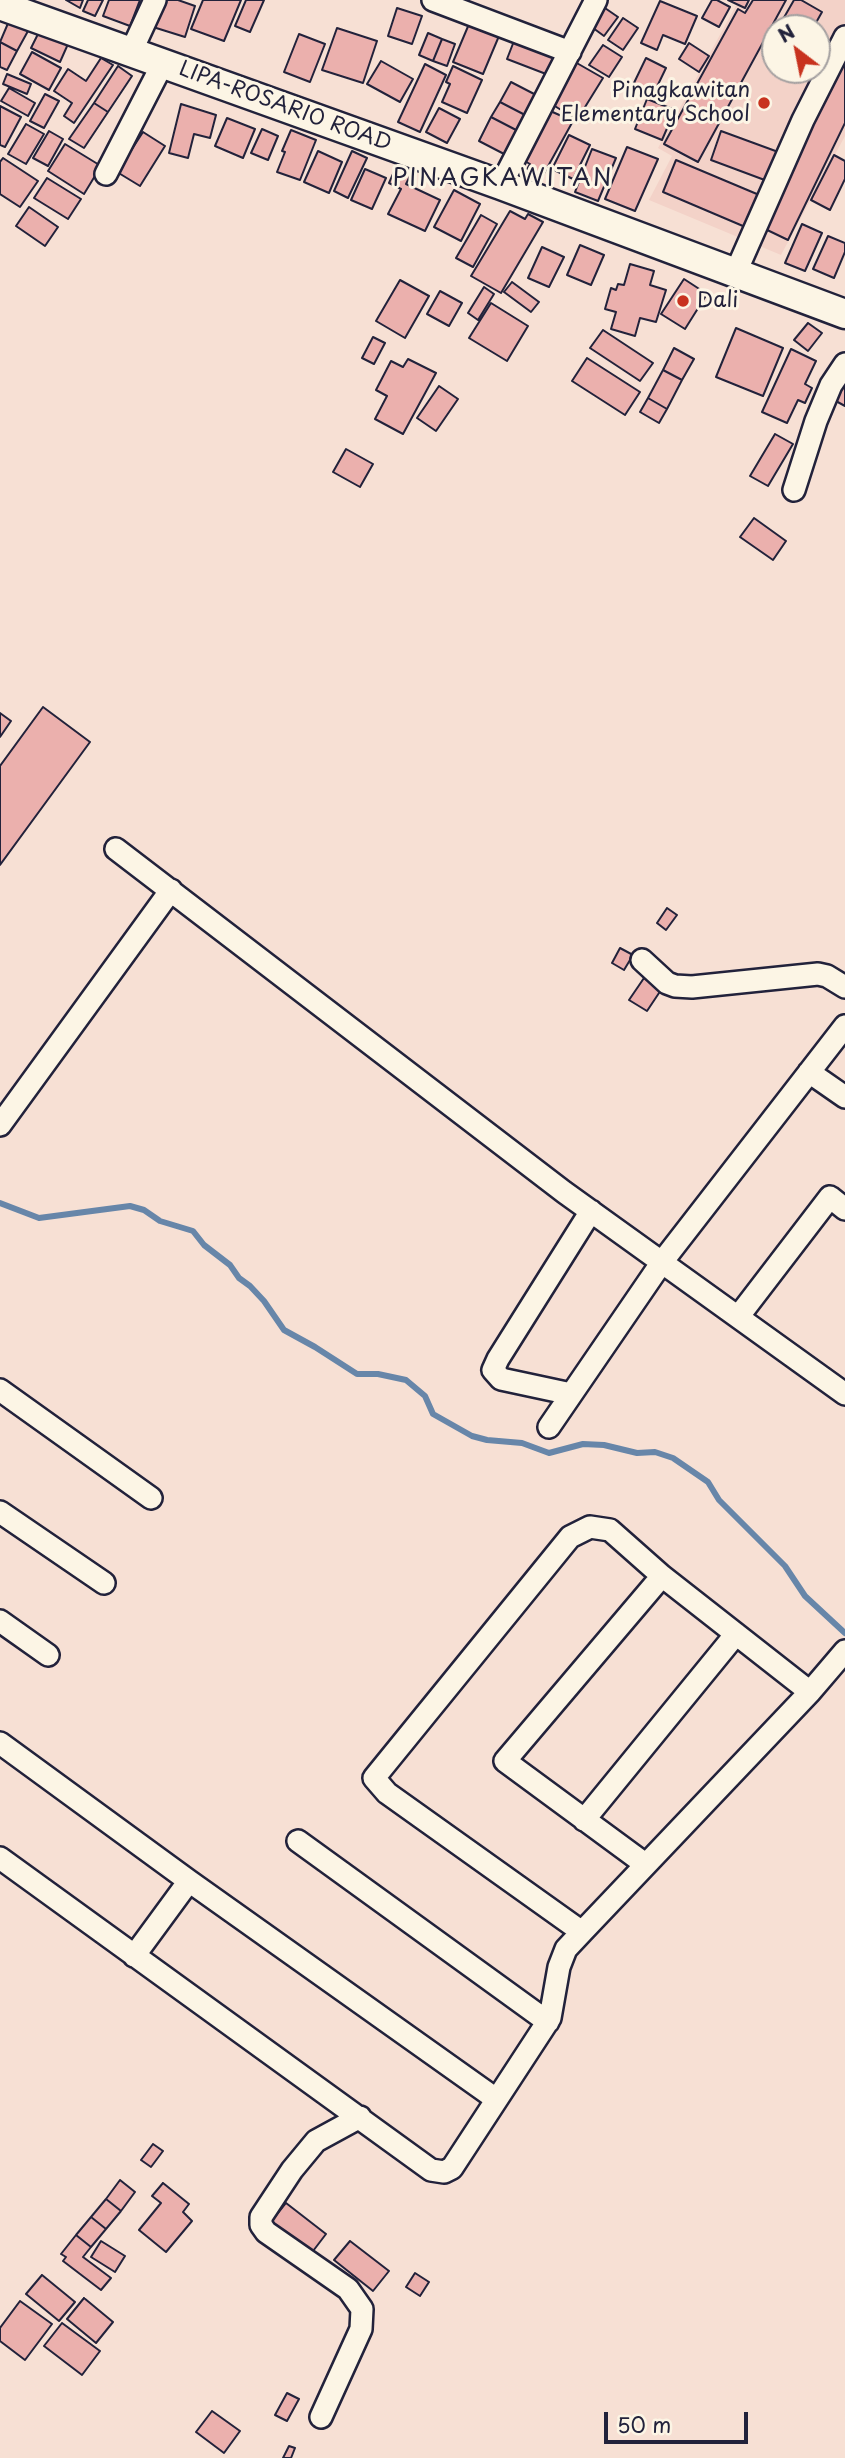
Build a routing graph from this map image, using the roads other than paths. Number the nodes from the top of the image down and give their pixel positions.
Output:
1 (155, 0) edge
2 (433, 0) edge
3 (593, 1) edge
4 (18, 6) edge
5 (845, 37) edge
6 (131, 52) junction
7 (570, 52) junction
8 (163, 63) junction
9 (106, 174) dead end
10 (501, 185) junction
11 (735, 274) junction
12 (845, 314) edge
13 (845, 363) edge
14 (794, 490) dead end
15 (116, 849) dead end
16 (171, 890) junction
17 (642, 960) dead end
18 (845, 987) edge
19 (845, 1026) edge
20 (809, 1072) junction
21 (845, 1097) edge
22 (0, 1125) edge
23 (845, 1209) edge
24 (591, 1211) junction
25 (662, 1262) junction
26 (738, 1317) junction
27 (841, 1383) edge
28 (0, 1390) edge
29 (571, 1394) junction
30 (549, 1427) dead end
31 (151, 1498) dead end
32 (0, 1512) edge
33 (662, 1576) junction
34 (104, 1583) dead end
35 (0, 1621) edge
36 (736, 1634) junction
37 (48, 1655) dead end
38 (840, 1658) edge
39 (810, 1692) junction
40 (0, 1743) edge
41 (584, 1819) junction
42 (298, 1841) dead end
43 (0, 1858) edge
44 (645, 1864) junction
45 (189, 1881) junction
46 (582, 1932) junction
47 (134, 1956) junction
48 (548, 2022) junction
49 (496, 2099) junction
50 (360, 2118) junction
51 (321, 2417) dead end

1 - 6 street
2 - 7 street
3 - 7 street
4 - 6 main road, LIPA-ROSARIO ROAD
5 - 11 street
6 - 8 main road, LIPA-ROSARIO ROAD
7 - 10 street
8 - 9 street
8 - 10 main road, LIPA-ROSARIO ROAD
10 - 11 main road, LIPA-ROSARIO ROAD
11 - 12 main road, LIPA-ROSARIO ROAD
13 - 14 street
15 - 16 street
16 - 22 street
16 - 24 street
17 - 18 street
19 - 20 street
20 - 21 street
20 - 25 street
23 - 26 street
24 - 25 street
24 - 29 street
25 - 26 street
25 - 29 street
26 - 27 street
28 - 31 street
29 - 30 street
32 - 34 street
33 - 36 street
33 - 41 street
33 - 46 street
35 - 37 street
36 - 39 street
36 - 41 street
38 - 39 street
39 - 44 street
40 - 45 street
41 - 44 street
42 - 48 street
43 - 47 street
44 - 46 street
45 - 47 street
45 - 49 street
46 - 48 street
47 - 50 street
48 - 49 street
49 - 50 street
50 - 51 street

